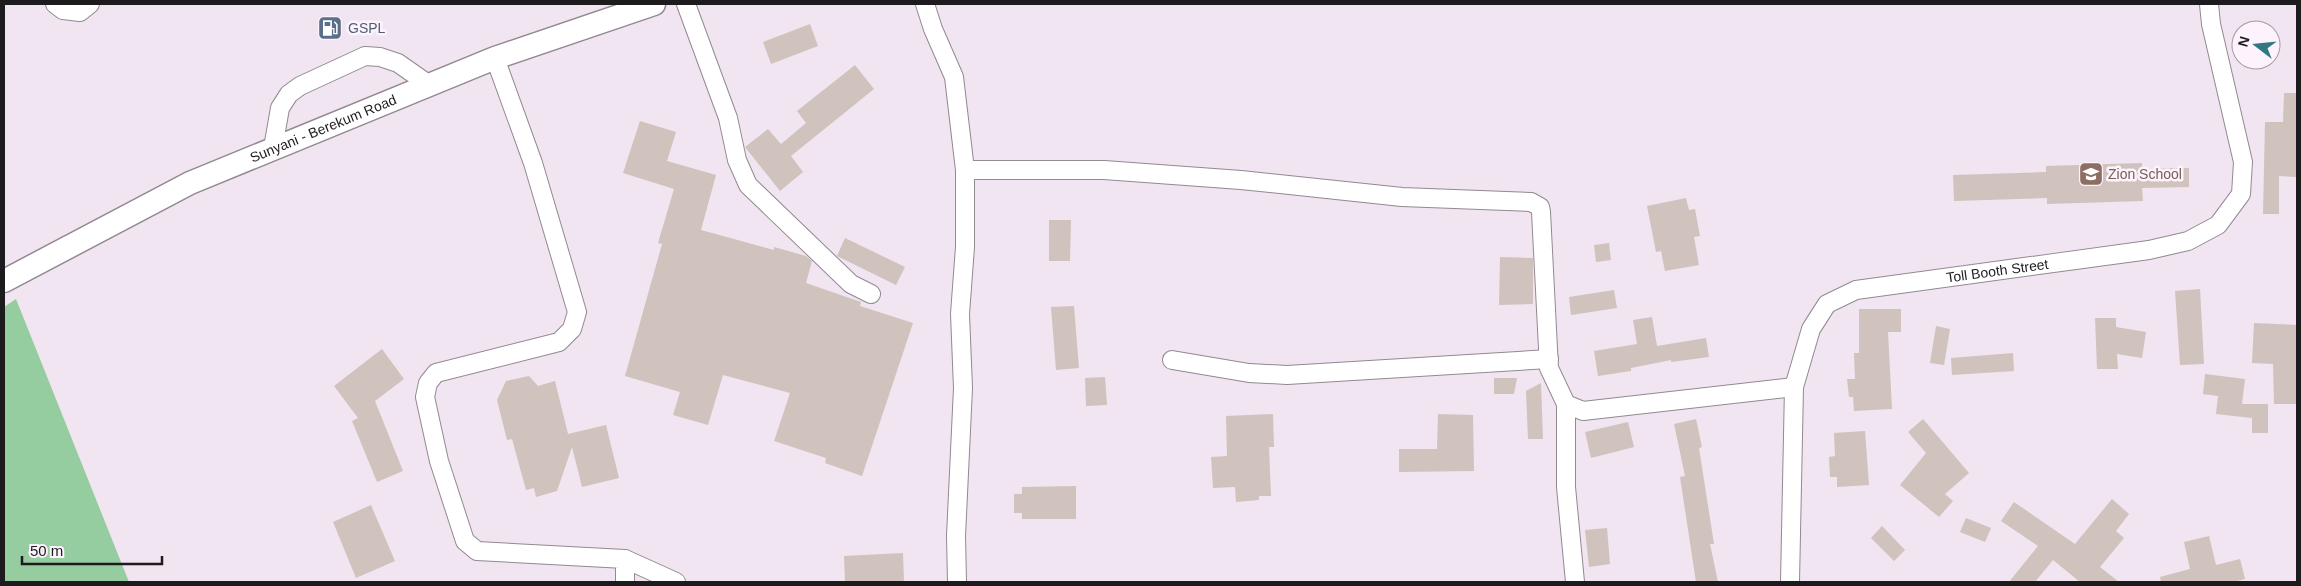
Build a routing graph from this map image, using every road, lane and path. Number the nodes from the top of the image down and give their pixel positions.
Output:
1 (55, 4) edge
2 (90, 4) edge
3 (686, 4) edge
4 (925, 4) edge
5 (2209, 4) edge
6 (648, 5) edge
7 (495, 58) junction
8 (428, 84) junction
9 (273, 148) junction
10 (965, 170) junction
11 (4, 281) edge
12 (871, 294) dead end
13 (1549, 359) junction
14 (1172, 360) dead end
15 (1794, 387) junction
16 (1566, 404) junction
17 (625, 559) junction
18 (625, 582) edge
19 (676, 582) edge
20 (957, 582) edge
21 (1575, 582) edge
22 (1790, 582) edge

1 - 2 street
3 - 12 street
4 - 10 street
5 - 15 street, Toll Booth Street
6 - 7 main road, Sunyani - Berekum Road
7 - 8 main road, Sunyani - Berekum Road
7 - 17 street
8 - 9 main road, Sunyani - Berekum Road
8 - 9 street
9 - 11 main road, Sunyani - Berekum Road
10 - 13 street
10 - 20 street
13 - 14 street
13 - 16 street
15 - 16 street
15 - 22 street, Toll Booth Street
16 - 21 street
17 - 18 street
17 - 19 street

